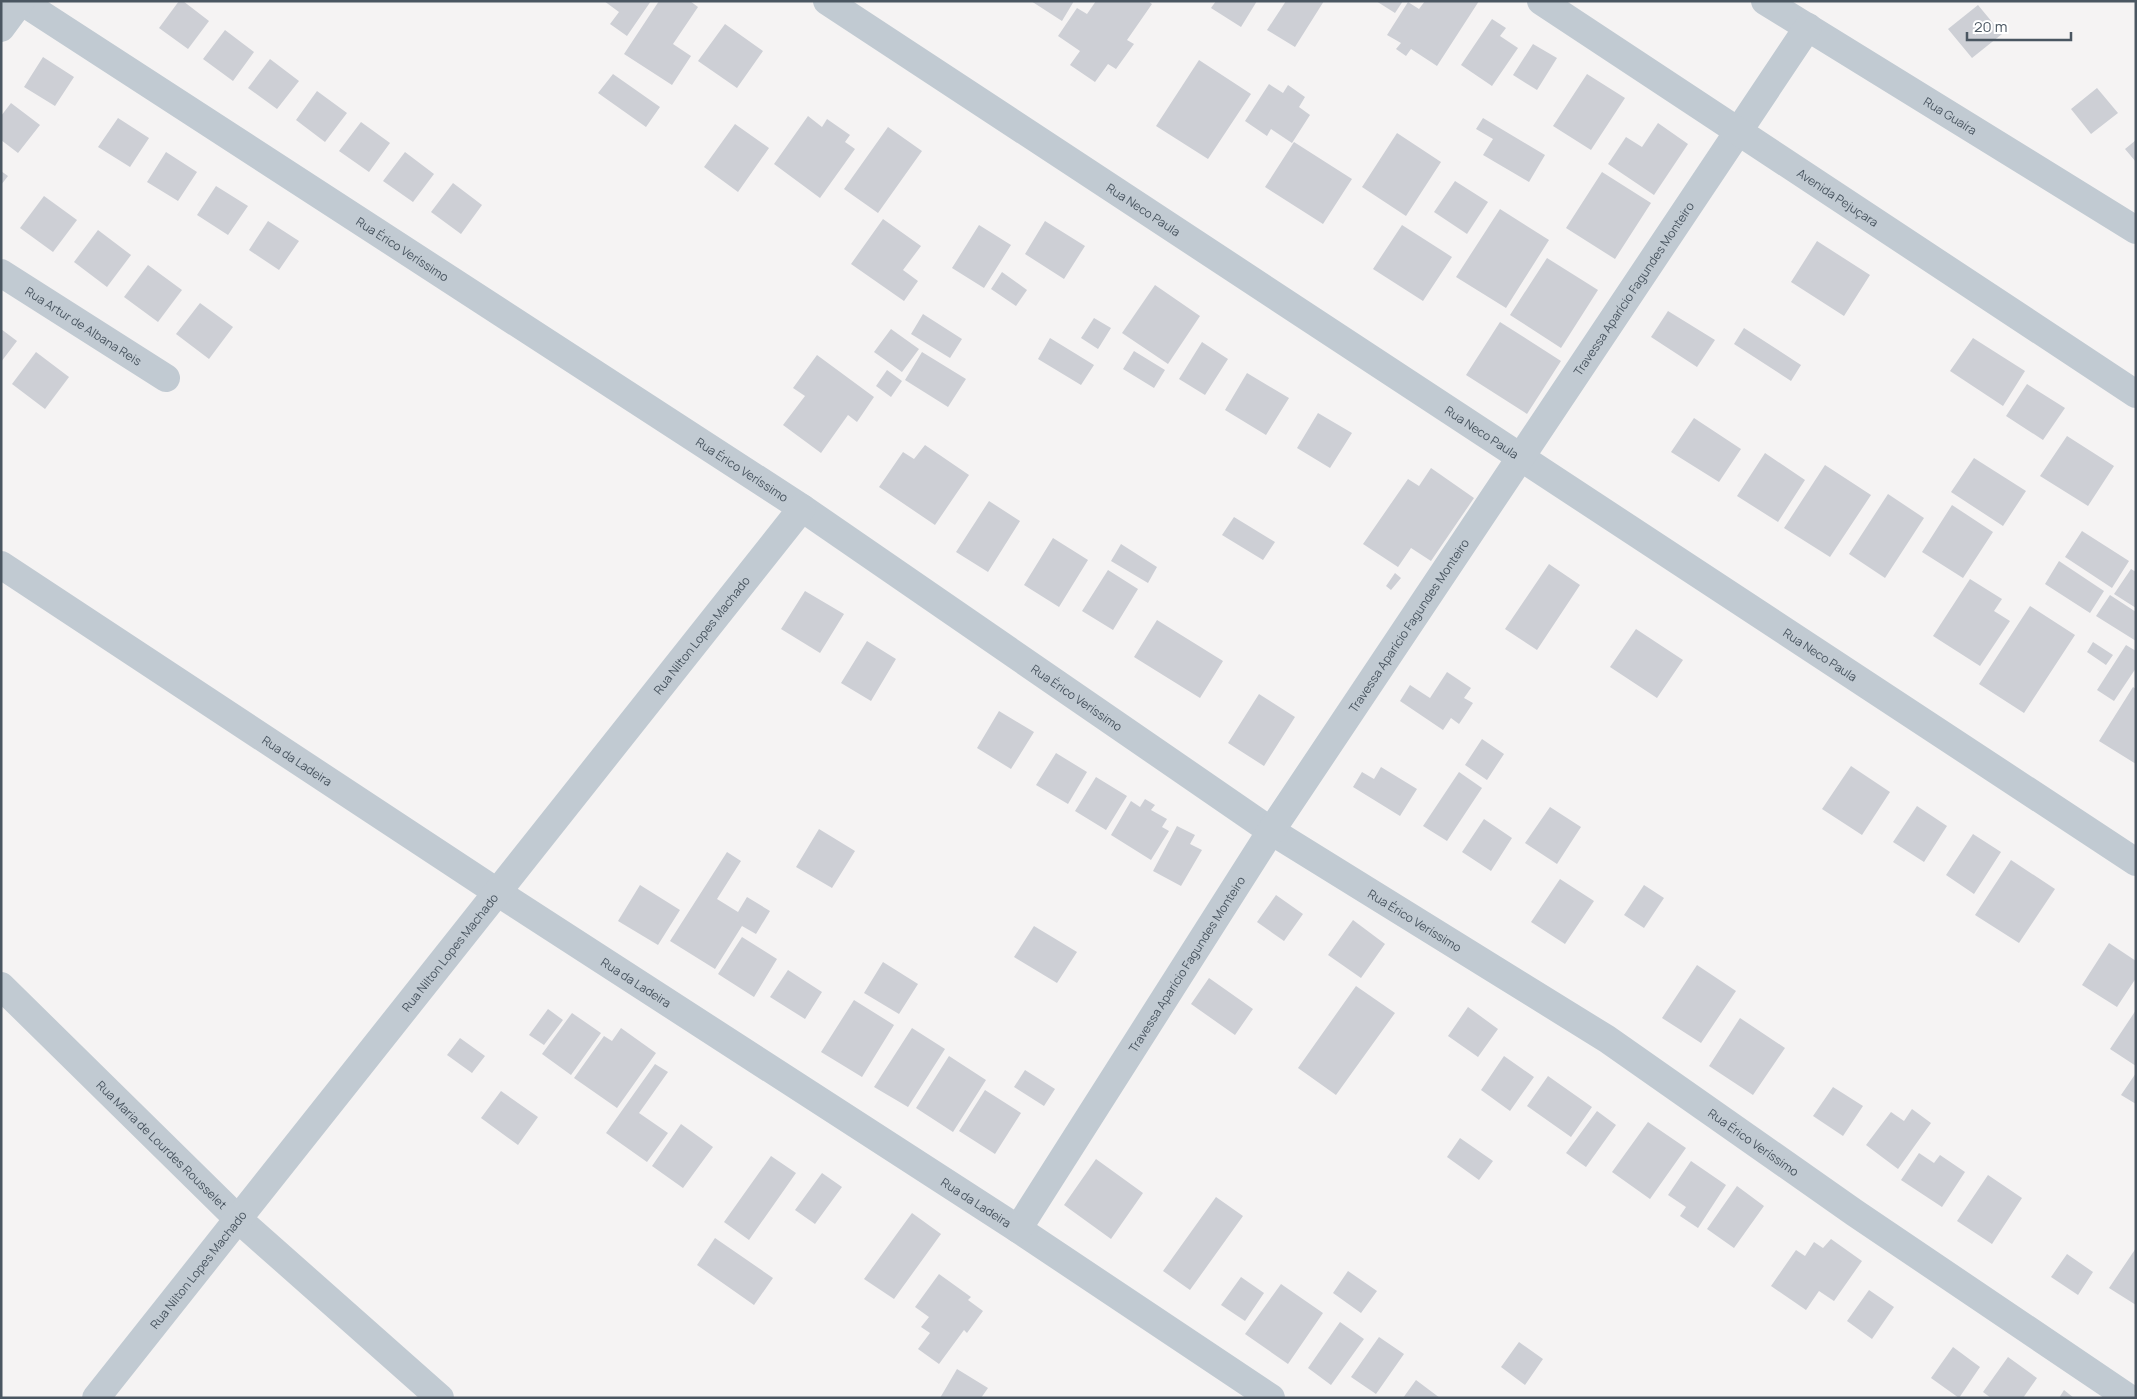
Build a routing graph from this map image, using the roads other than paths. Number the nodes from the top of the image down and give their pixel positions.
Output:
1 (21, 1) edge
2 (827, 1) edge
3 (1541, 1) edge
4 (1765, 1) edge
5 (1808, 27) junction
6 (1, 28) edge
7 (1738, 131) junction
8 (2136, 230) edge
9 (1, 273) edge
10 (166, 378) dead end
11 (2136, 394) edge
12 (1521, 459) junction
13 (802, 508) junction
14 (1, 565) edge
15 (1271, 830) junction
16 (2136, 862) edge
17 (497, 892) junction
18 (1, 986) edge
19 (238, 1219) junction
20 (1018, 1229) junction
21 (96, 1398) edge
22 (440, 1398) edge
23 (1271, 1398) edge
24 (2129, 1398) edge

1 - 6 street
1 - 13 street, Rua Érico Veríssimo
2 - 12 street, Rua Neco Paula
3 - 7 street, Avenida Pejuçara
4 - 5 street, Rua Guaíra
5 - 7 street, Travessa Aparício Fagundes Monteiro
5 - 8 street, Rua Guaíra
7 - 11 street, Avenida Pejuçara
7 - 12 street, Travessa Aparício Fagundes Monteiro
9 - 10 street, Rua Artur de Albana Reis
12 - 15 street, Travessa Aparício Fagundes Monteiro
12 - 16 street, Rua Neco Paula
13 - 15 street, Rua Érico Veríssimo
13 - 17 street, Rua Nilton Lopes Machado
14 - 17 street, Rua da Ladeira
15 - 20 street, Travessa Aparício Fagundes Monteiro
15 - 24 street, Rua Érico Veríssimo
17 - 19 street, Rua Nilton Lopes Machado
17 - 20 street, Rua da Ladeira
18 - 19 street, Rua Maria de Lourdes Rousselet
19 - 21 street, Rua Nilton Lopes Machado
19 - 22 street, Rua Maria de Lourdes Rousselet
20 - 23 street, Rua da Ladeira

